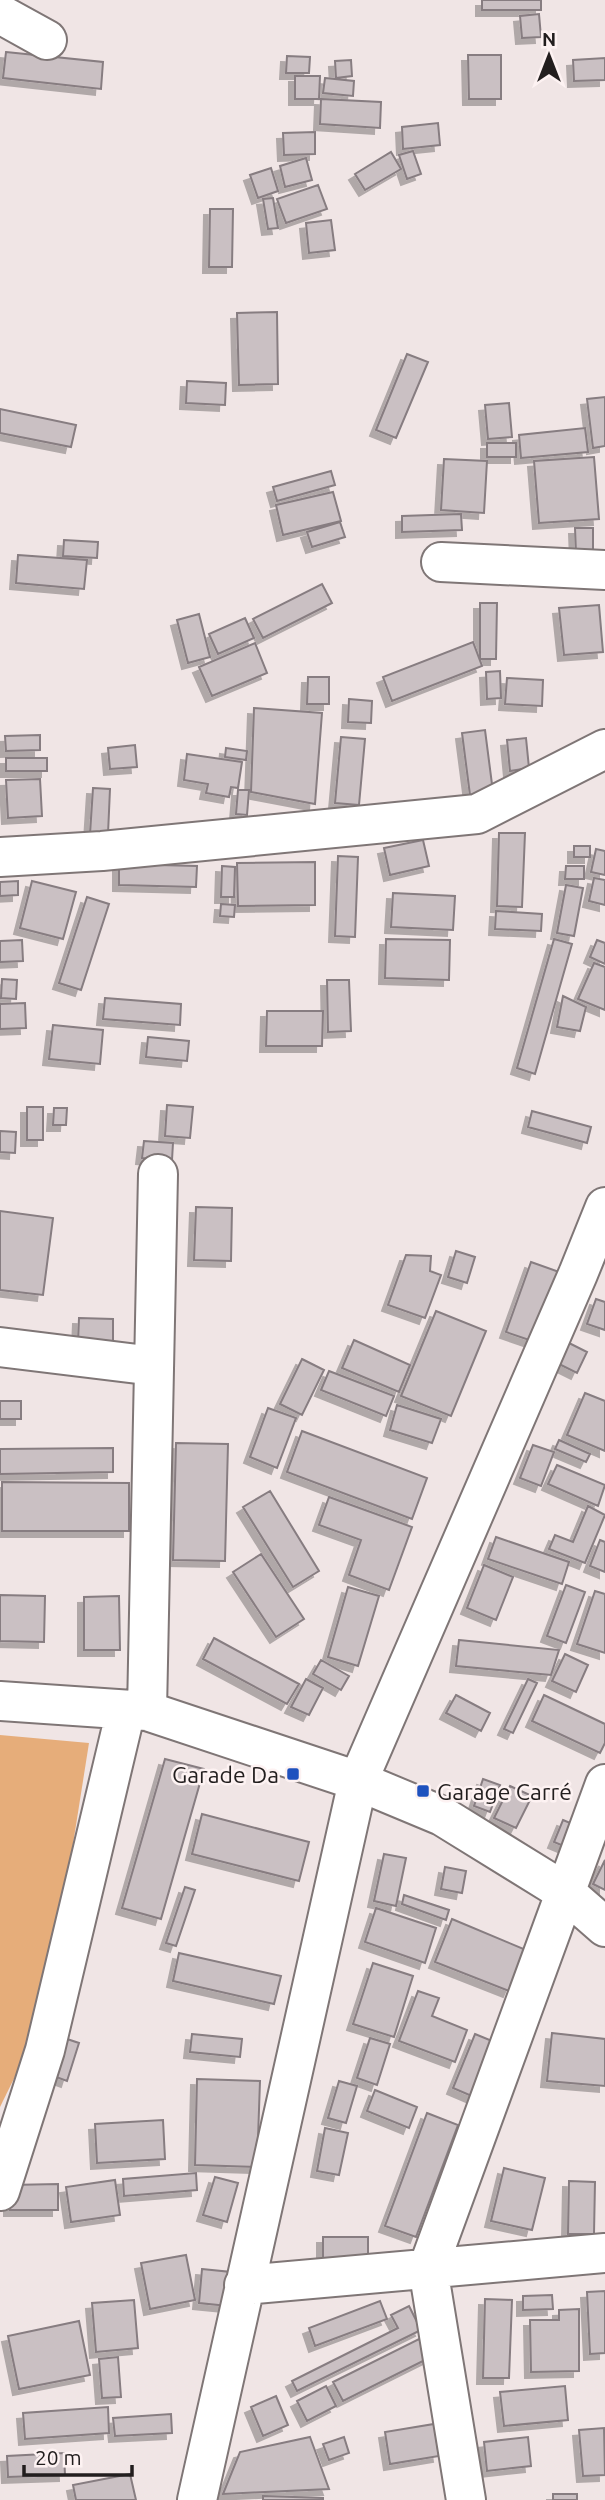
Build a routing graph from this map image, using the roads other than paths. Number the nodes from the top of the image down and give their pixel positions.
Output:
1 (0, 14) edge
2 (47, 40) dead end
3 (441, 562) dead end
4 (605, 570) edge
5 (605, 749) edge
6 (0, 857) edge
7 (158, 1174) dead end
8 (605, 1207) edge
9 (592, 1279) edge
10 (0, 1347) edge
11 (154, 1366) junction
12 (0, 1701) edge
13 (136, 1710) junction
14 (358, 1781) junction
15 (605, 1784) edge
16 (565, 1892) junction
17 (605, 1927) edge
18 (0, 2191) edge
19 (605, 2253) edge
20 (428, 2268) junction
21 (244, 2285) junction
22 (197, 2500) edge
23 (466, 2500) edge

1 - 2 street
3 - 4 street
5 - 6 street
7 - 11 street
8 - 9 street
9 - 14 street
10 - 11 street
11 - 13 street
12 - 13 street
13 - 14 street
13 - 18 street
14 - 16 street
14 - 21 street
15 - 16 street
16 - 17 street
16 - 20 street
19 - 20 street
20 - 21 street
20 - 23 street
21 - 22 street

